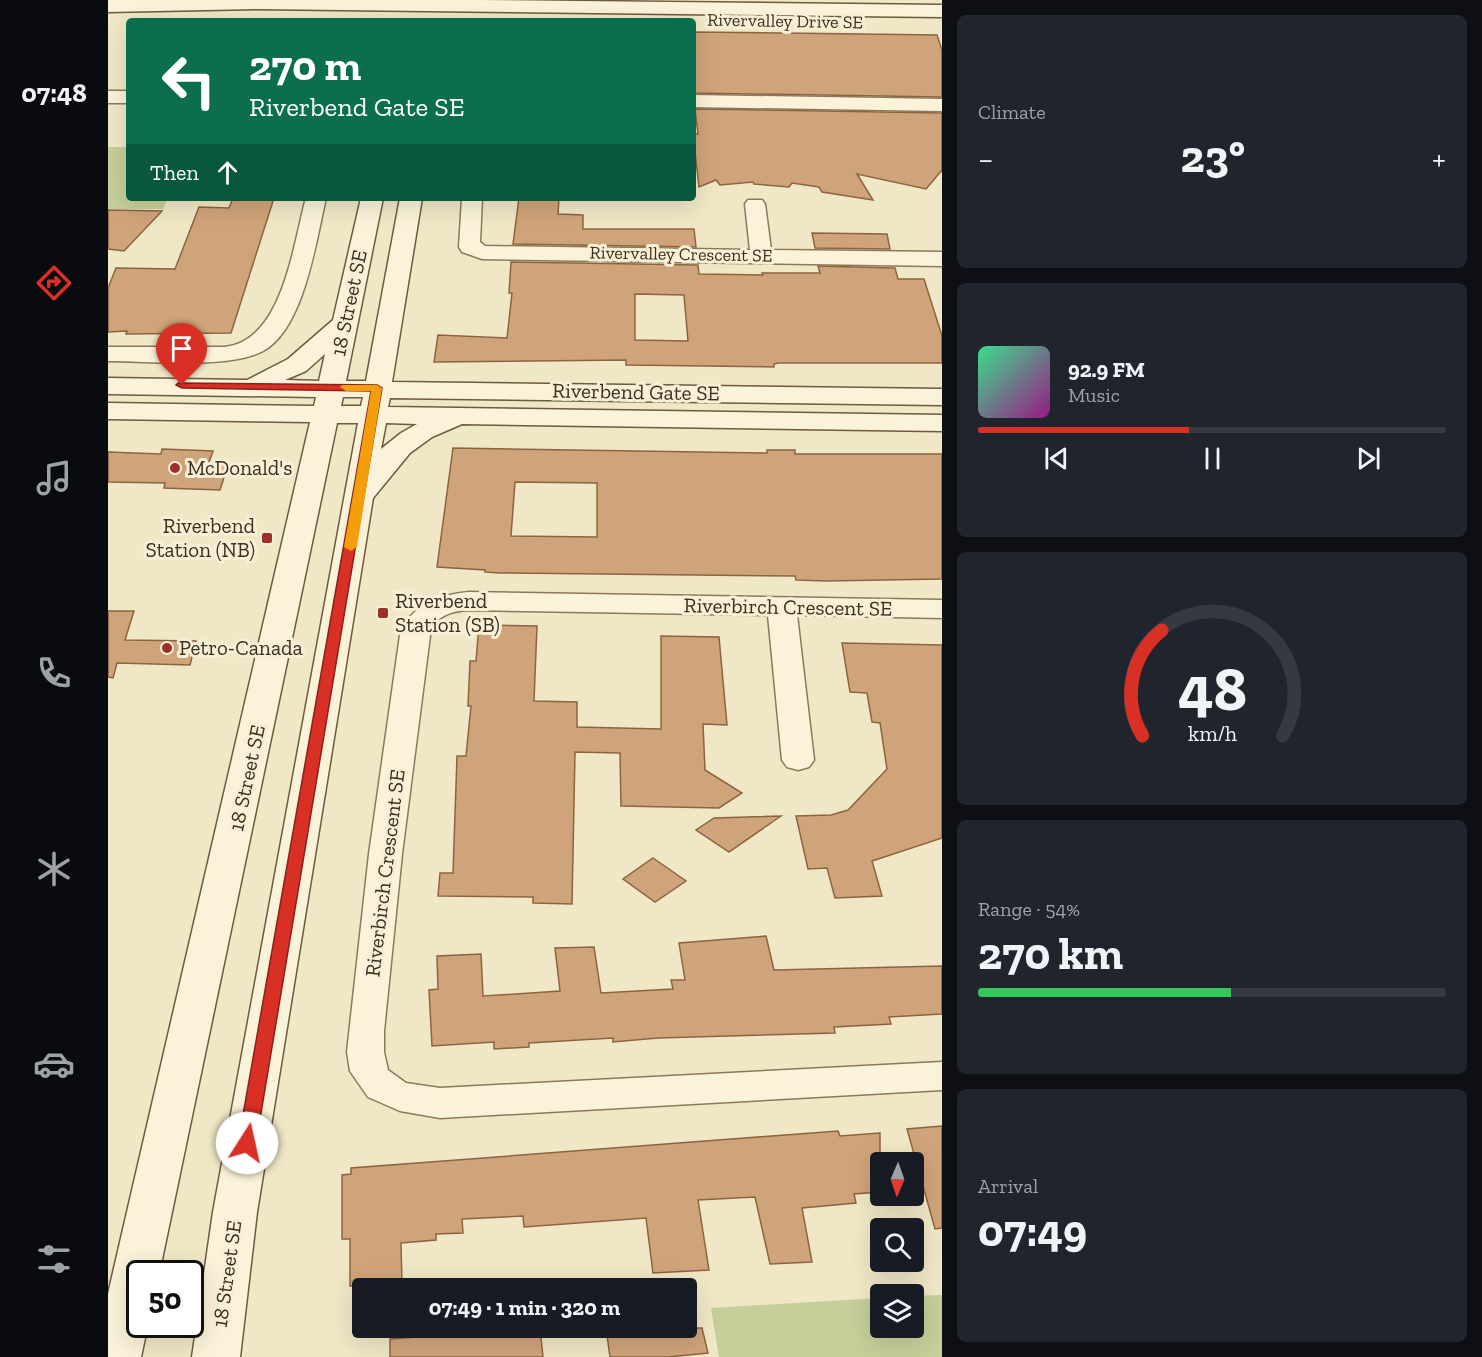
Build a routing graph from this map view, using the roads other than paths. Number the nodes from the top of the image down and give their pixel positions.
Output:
1 (366, 2) edge
2 (108, 6) edge
3 (413, 11) edge
4 (447, 11) edge
5 (942, 11) edge
6 (108, 16) edge
7 (494, 18) edge
8 (696, 21) edge
9 (942, 23) edge
10 (108, 97) edge
11 (126, 97) edge
12 (696, 101) edge
13 (942, 105) edge
14 (315, 201) edge
15 (371, 201) edge
16 (410, 201) edge
17 (472, 201) edge
18 (754, 204) dead end
19 (761, 255) junction
20 (942, 259) edge
21 (345, 323) junction
22 (108, 354) edge
23 (108, 386) edge
24 (250, 386) junction
25 (942, 397) edge
26 (328, 400) junction
27 (374, 401) junction
28 (108, 411) edge
29 (467, 416) junction
30 (942, 423) edge
31 (359, 501) junction
32 (782, 607) junction
33 (942, 609) edge
34 (798, 760) dead end
35 (942, 1076) edge
36 (141, 1247) junction
37 (108, 1316) edge
38 (117, 1357) edge
39 (216, 1357) edge

1 - 2 street
1 - 3 street
3 - 4 street, Rivervalley Drive SE
3 - 6 street
4 - 5 street, Rivervalley Drive SE
4 - 7 street, Rivervalley Drive SE
8 - 9 street, Rivervalley Drive SE
10 - 11 street
12 - 13 street
14 - 22 street
15 - 21 street, 18 Street SE
16 - 27 street, 18 Street SE
17 - 19 street, Rivervalley Crescent SE
18 - 19 street
19 - 20 street, Rivervalley Crescent SE
21 - 24 street
21 - 26 street, 18 Street SE
23 - 24 street
24 - 26 street
25 - 27 street, Riverbend Gate SE
26 - 27 street
26 - 28 street
26 - 36 street, 18 Street SE
27 - 29 street, Riverbend Gate SE
27 - 31 street, 18 Street SE
29 - 30 street, Riverbend Gate SE
29 - 31 street
31 - 39 street, 18 Street SE
32 - 33 street, Riverbirch Crescent SE
32 - 34 street
32 - 35 street, Riverbirch Crescent SE
36 - 37 street
36 - 38 street, 18 Street SE

